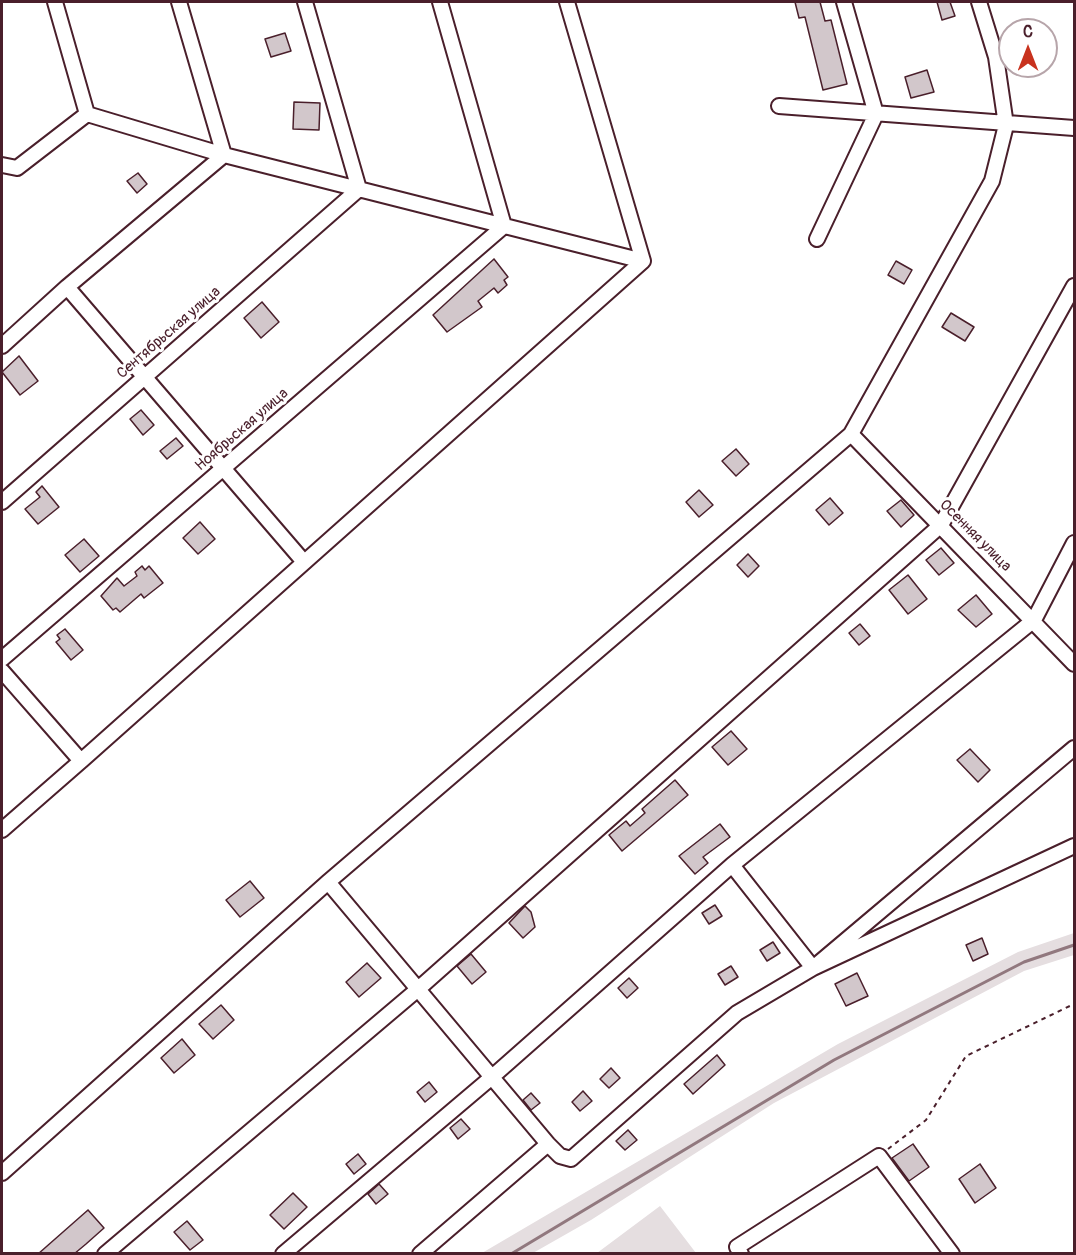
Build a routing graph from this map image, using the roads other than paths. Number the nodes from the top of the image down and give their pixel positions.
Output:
1 (55, 2) edge
2 (179, 2) edge
3 (305, 2) edge
4 (440, 2) edge
5 (567, 2) edge
6 (844, 2) edge
7 (979, 2) edge
8 (779, 106) dead end
9 (87, 114) junction
10 (876, 114) junction
11 (1006, 124) junction
12 (1074, 128) edge
13 (224, 155) junction
14 (2, 165) edge
15 (359, 189) junction
16 (504, 226) junction
17 (817, 239) dead end
18 (643, 261) junction
19 (1074, 286) edge
20 (67, 287) junction
21 (2, 346) edge
22 (144, 377) junction
23 (850, 434) junction
24 (224, 468) junction
25 (2, 502) edge
26 (941, 525) junction
27 (1074, 543) edge
28 (304, 562) junction
29 (1034, 620) junction
30 (2, 659) edge
31 (1074, 664) edge
32 (2, 671) edge
33 (1074, 748) edge
34 (81, 761) junction
35 (2, 830) edge
36 (1074, 846) edge
37 (732, 866) junction
38 (328, 882) junction
39 (813, 968) junction
40 (417, 990) junction
41 (492, 1077) junction
42 (548, 1144) junction
43 (2, 1173) edge
44 (105, 1254) edge
45 (283, 1254) edge
46 (420, 1254) edge
47 (741, 1254) edge
48 (952, 1254) edge

1 - 9 street
2 - 13 street
3 - 15 street
4 - 16 street
5 - 18 street
6 - 10 street
7 - 11 street
8 - 10 street
9 - 13 street
9 - 14 street
10 - 11 street
10 - 17 street
11 - 12 street
11 - 23 street
13 - 15 street
13 - 20 street
15 - 16 street
15 - 22 street, Сентябрьская улица
16 - 18 street
16 - 24 street, Ноябрьская улица
18 - 28 street
19 - 26 street
20 - 21 street
20 - 22 street
22 - 24 street
22 - 25 street, Сентябрьская улица
23 - 26 street, Осенняя улица
23 - 38 street
24 - 28 street
24 - 30 street, Ноябрьская улица
26 - 29 street, Осенняя улица
26 - 40 street
27 - 29 street
28 - 34 street
29 - 31 street, Осенняя улица
29 - 37 street
32 - 34 street
33 - 39 street
34 - 35 street
36 - 39 street
37 - 39 street
37 - 41 street
38 - 40 street
38 - 43 street
39 - 42 street
40 - 41 street
40 - 44 street
41 - 42 street
41 - 45 street
42 - 46 street
47 - 48 street

